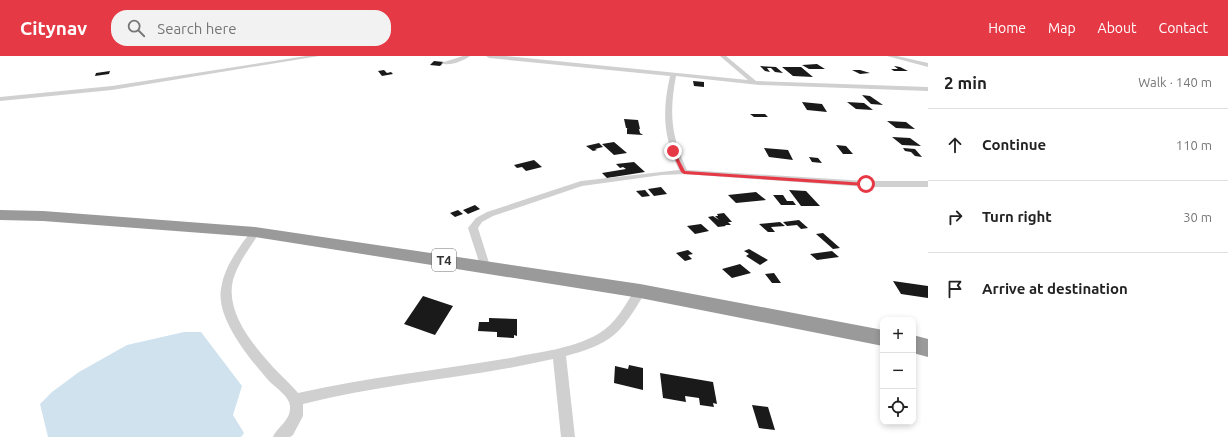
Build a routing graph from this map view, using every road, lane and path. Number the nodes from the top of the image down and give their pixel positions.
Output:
1 (316, 56) edge
2 (467, 56) edge
3 (489, 56) edge
4 (723, 56) edge
5 (890, 56) edge
6 (549, 59) edge
7 (444, 63) dead end
8 (928, 65) edge
9 (673, 75) junction
10 (754, 82) junction
11 (928, 89) edge
12 (8, 98) junction
13 (0, 99) edge
14 (0, 103) edge
15 (684, 172) junction
16 (928, 184) edge
17 (0, 215) edge
18 (255, 232) junction
19 (485, 266) junction
20 (640, 291) junction
21 (880, 337) edge
22 (916, 345) edge
23 (928, 348) edge
24 (559, 353) junction
25 (295, 400) junction
26 (280, 437) edge
27 (568, 437) edge

1 - 12 street
2 - 7 street
3 - 6 street
4 - 10 street
5 - 8 street
6 - 9 street
9 - 10 street
9 - 15 street
10 - 11 street
12 - 13 street
12 - 14 street
15 - 16 street
15 - 19 street
17 - 18 highway, T4
18 - 19 highway, T4
18 - 25 street
19 - 20 highway, T4
20 - 21 highway, T4
20 - 24 street
22 - 23 highway
24 - 25 street
24 - 27 street
25 - 26 street

